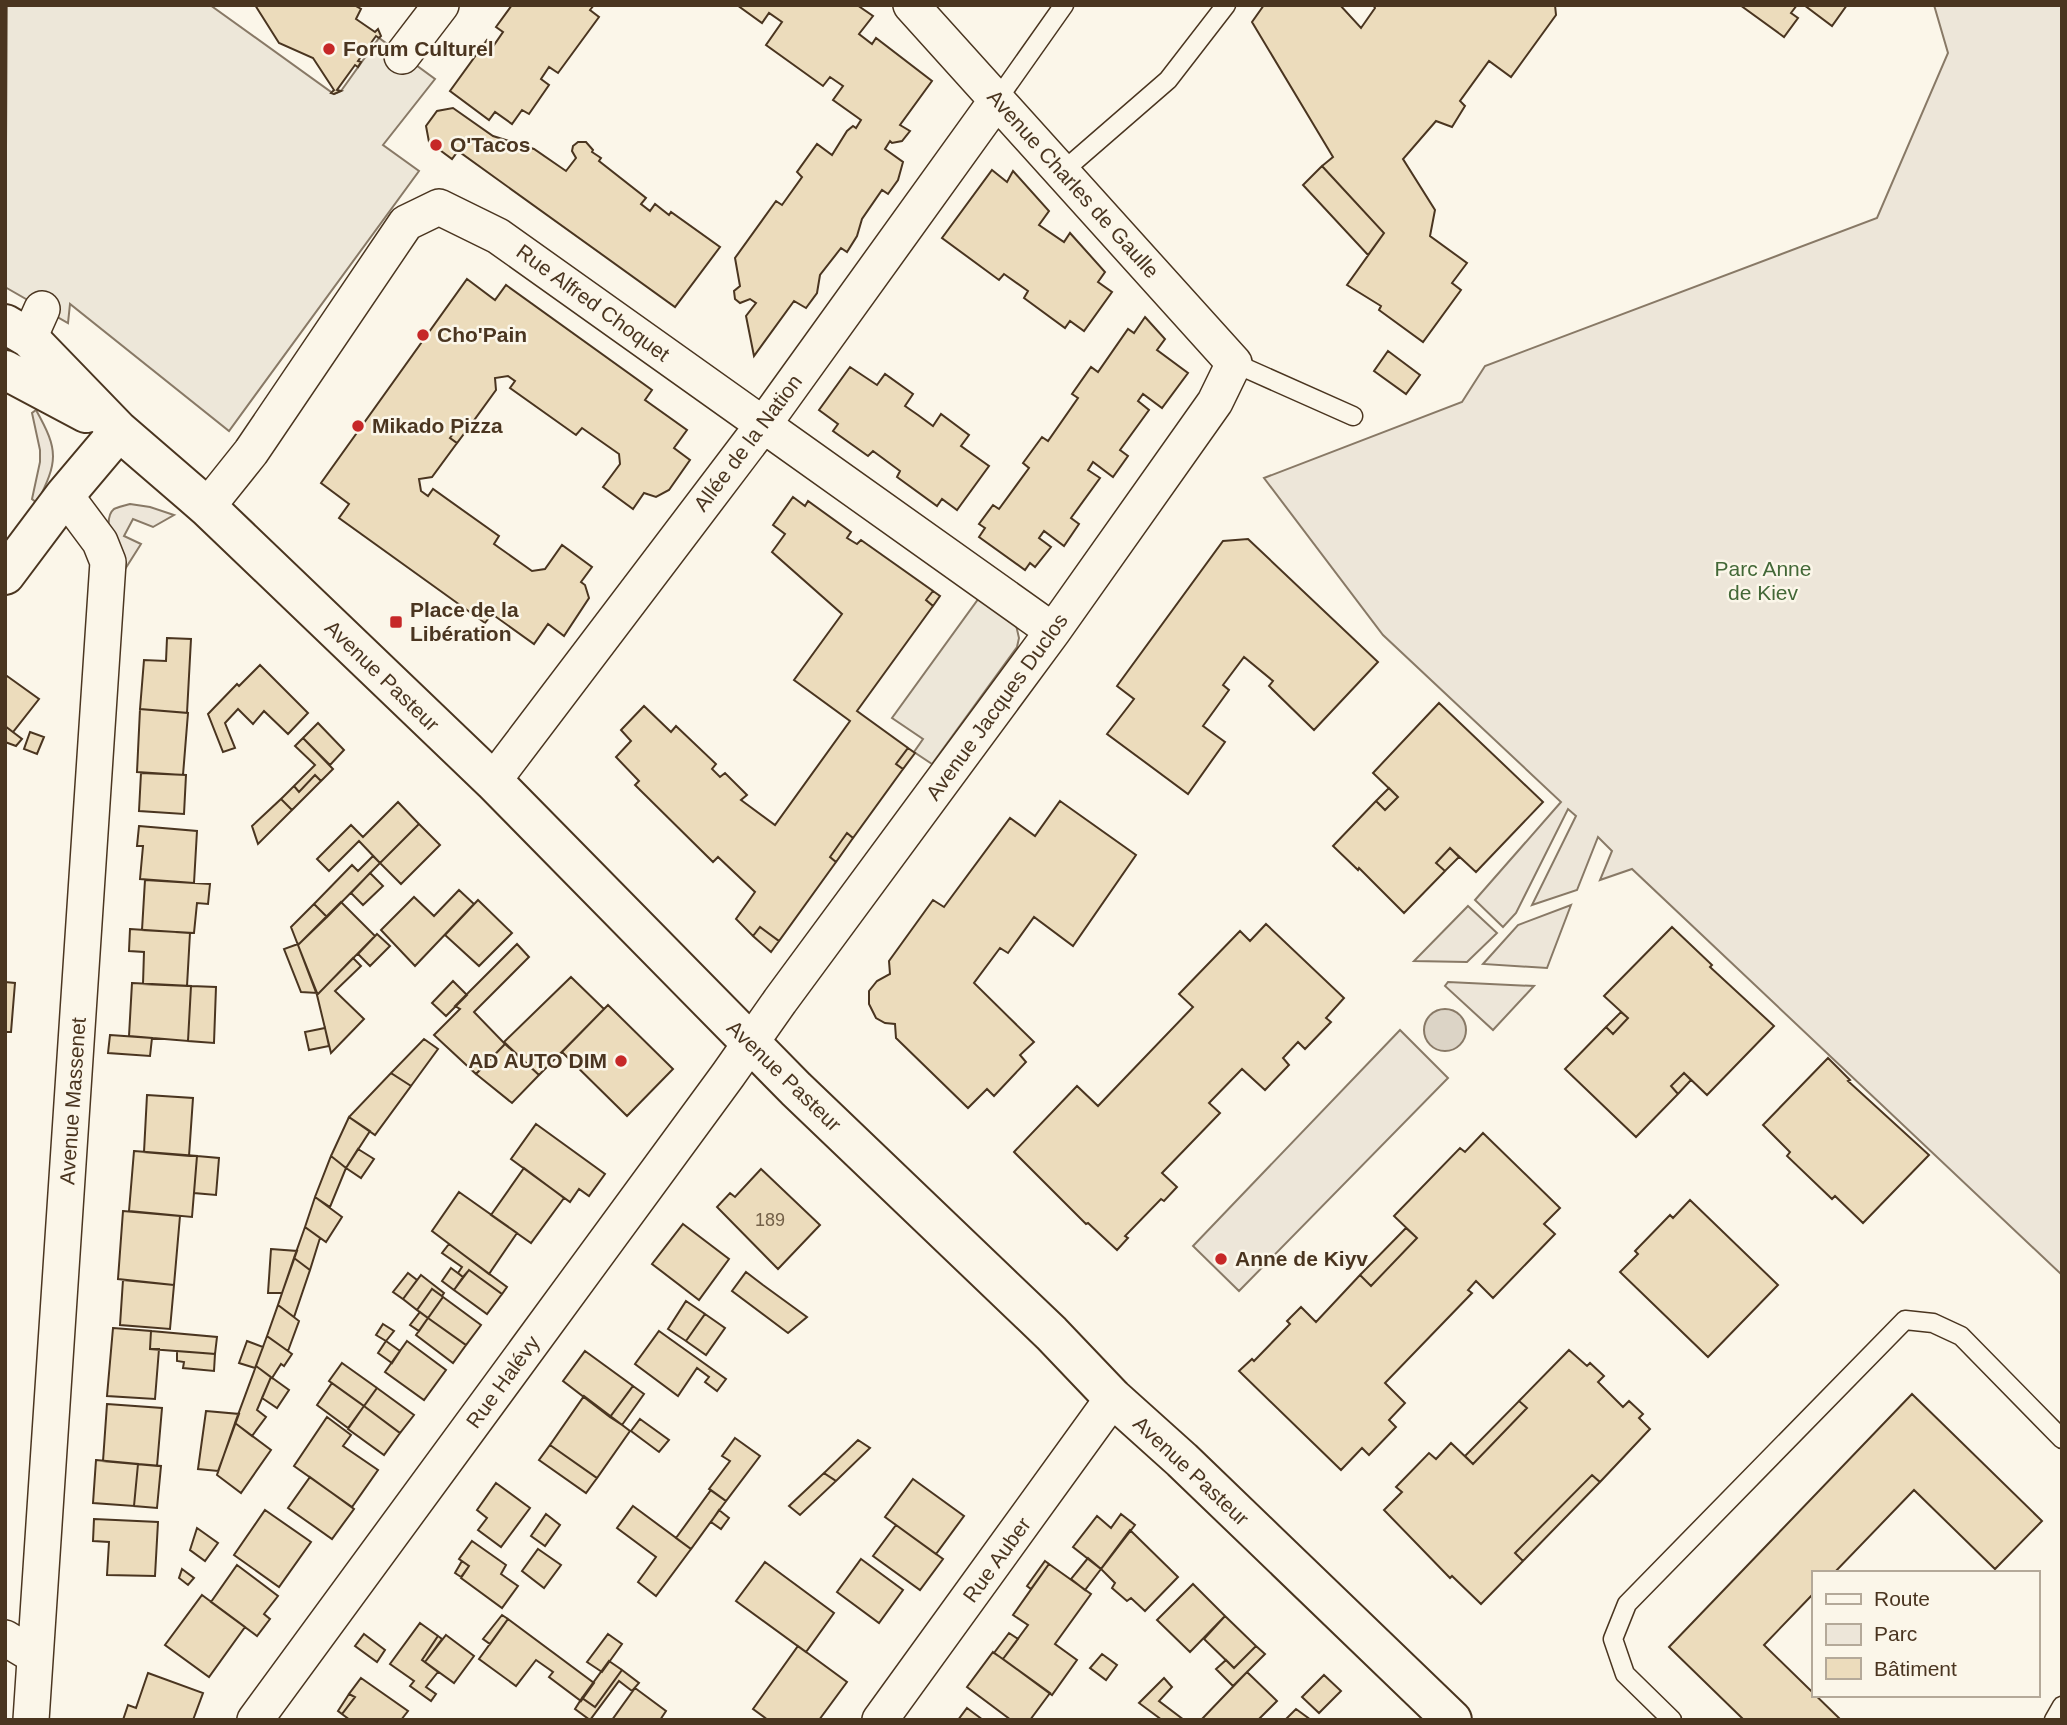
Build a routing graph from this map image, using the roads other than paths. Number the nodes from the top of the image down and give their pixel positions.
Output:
1 (441, 5) edge
2 (911, 5) edge
3 (1064, 5) edge
4 (1226, 5) edge
5 (402, 56) dead end
6 (998, 100) junction
7 (1062, 172) junction
8 (25, 324) edge
9 (1234, 363) junction
10 (5, 370) edge
11 (1353, 416) dead end
12 (763, 425) junction
13 (119, 431) junction
14 (65, 495) junction
15 (207, 507) junction
16 (5, 575) edge
17 (1053, 631) junction
18 (493, 781) junction
19 (750, 1044) junction
20 (1113, 1398) junction
21 (2062, 1439) edge
22 (5, 1638) edge
23 (35, 1656) junction
24 (2062, 1706) edge
25 (31, 1720) edge
26 (255, 1720) edge
27 (880, 1720) edge
28 (1452, 1720) edge
29 (1672, 1720) edge
30 (2054, 1720) edge

1 - 5 street
2 - 6 street, Avenue Charles de Gaulle
3 - 6 lane
4 - 7 lane
6 - 7 street, Avenue Charles de Gaulle
6 - 12 street, Allée de la Nation
7 - 9 street, Avenue Charles de Gaulle
8 - 13 main road
9 - 11 lane
9 - 17 street, Avenue Jacques Duclos
10 - 13 main road
12 - 15 street, Rue Alfred Choquet
12 - 17 street, Rue Alfred Choquet
12 - 18 street, Allée de la Nation
13 - 14 main road
13 - 15 main road, Avenue Pasteur
14 - 16 main road
14 - 23 street, Avenue Massenet
15 - 18 main road, Avenue Pasteur
17 - 19 street, Avenue Jacques Duclos
18 - 19 main road, Avenue Pasteur
19 - 20 main road, Avenue Pasteur
19 - 26 street, Rue Halévy
20 - 27 street, Rue Auber
20 - 28 main road, Avenue Pasteur
21 - 29 lane
22 - 23 street
23 - 25 street, Avenue Massenet
24 - 30 lane

